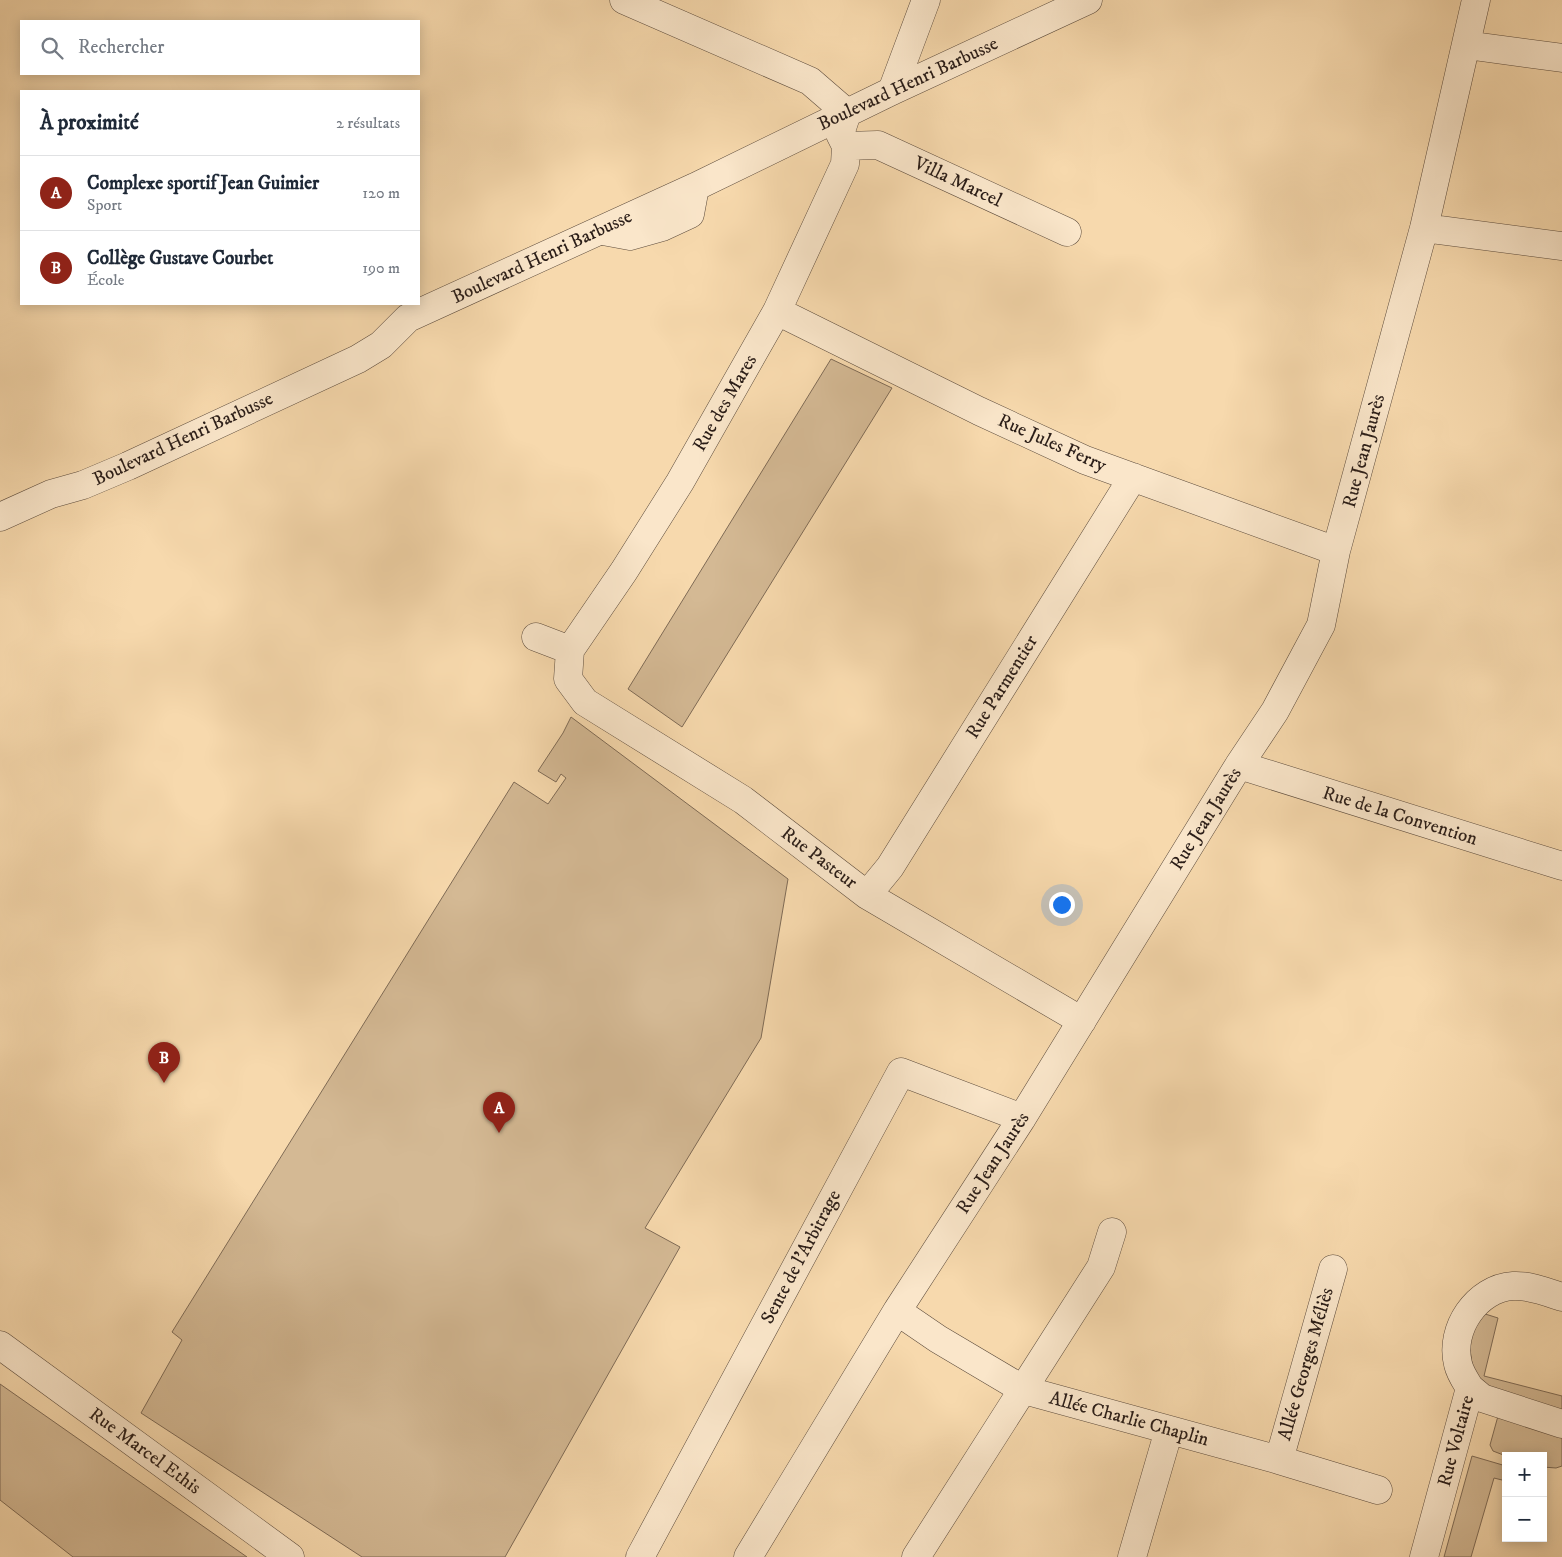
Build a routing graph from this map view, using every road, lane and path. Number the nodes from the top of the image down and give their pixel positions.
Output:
1 (624, 0) edge
2 (926, 0) edge
3 (1088, 0) edge
4 (1476, 0) edge
5 (1466, 45) junction
6 (1562, 58) edge
7 (892, 90) junction
8 (848, 113) junction
9 (846, 146) junction
10 (1424, 228) junction
11 (1067, 232) dead end
12 (1562, 246) edge
13 (777, 311) junction
14 (1133, 477) junction
15 (0, 517) edge
16 (1336, 551) junction
17 (536, 637) dead end
18 (570, 650) junction
19 (1239, 765) junction
20 (1562, 866) edge
21 (868, 895) junction
22 (1082, 1021) junction
23 (1022, 1118) junction
24 (1112, 1232) dead end
25 (1333, 1269) dead end
26 (1562, 1296) edge
27 (897, 1311) junction
28 (0, 1345) edge
29 (1470, 1388) junction
30 (1024, 1390) junction
31 (1562, 1424) edge
32 (1169, 1430) junction
33 (1279, 1460) junction
34 (1378, 1490) dead end
35 (290, 1557) edge
36 (640, 1557) edge
37 (748, 1557) edge
38 (916, 1557) edge
39 (1132, 1557) edge
40 (1424, 1557) edge

1 - 8 street
2 - 7 street
3 - 7 street, Boulevard Henri Barbusse
4 - 5 street, Rue Jean Jaurès
5 - 6 street
5 - 10 street, Rue Jean Jaurès
7 - 8 street, Boulevard Henri Barbusse
8 - 9 street, Rue des Mares
8 - 15 street, Boulevard Henri Barbusse
9 - 11 street, Villa Marcel
9 - 13 street, Rue des Mares
10 - 12 street
10 - 16 street, Rue Jean Jaurès
13 - 14 street, Rue Jules Ferry
13 - 18 street, Rue des Mares
14 - 16 street, Rue Jules Ferry
14 - 21 street, Rue Parmentier
16 - 19 street, Rue Jean Jaurès
17 - 18 street
18 - 21 street, Rue Pasteur
19 - 20 street, Rue de la Convention
19 - 22 street, Rue Jean Jaurès
21 - 22 street, Rue Pasteur
22 - 23 street, Rue Jean Jaurès
23 - 27 street, Rue Jean Jaurès
23 - 36 street, Sente de l'Arbitrage
24 - 30 street
25 - 33 street, Allée Georges Méliès
26 - 29 street, Rue Voltaire
27 - 30 street, Allée Charlie Chaplin
27 - 37 street, Rue Jean Jaurès
28 - 35 street, Rue Marcel Ethis
29 - 31 street
29 - 40 street, Rue Voltaire
30 - 32 street, Allée Charlie Chaplin
30 - 38 street
32 - 33 street, Allée Charlie Chaplin
32 - 39 street
33 - 34 street, Allée Charlie Chaplin

